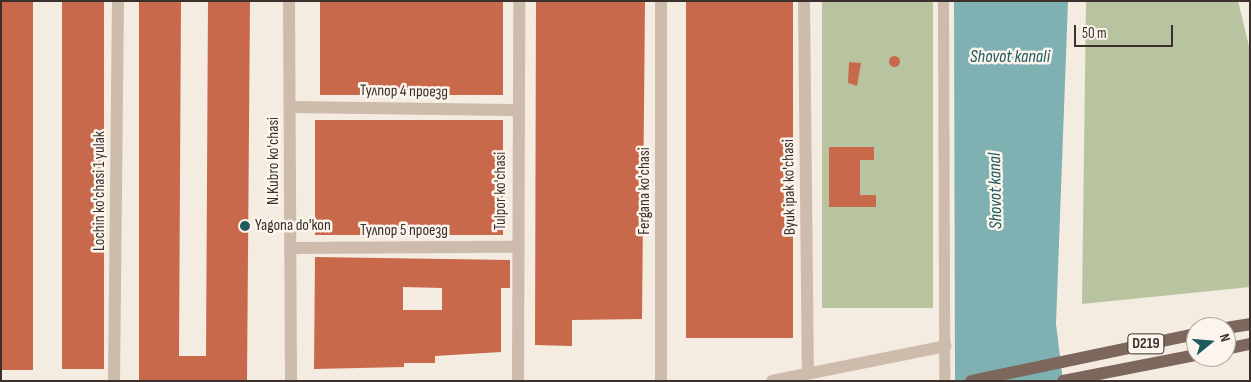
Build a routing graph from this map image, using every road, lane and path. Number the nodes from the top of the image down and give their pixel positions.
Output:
1 (118, 1) edge
2 (289, 1) edge
3 (519, 1) edge
4 (661, 1) edge
5 (804, 1) edge
6 (943, 1) edge
7 (291, 107) junction
8 (518, 110) junction
9 (518, 246) junction
10 (290, 248) junction
11 (1250, 324) edge
12 (1236, 326) edge
13 (1186, 336) edge
14 (1250, 344) edge
15 (944, 346) junction
16 (1236, 347) edge
17 (1186, 357) edge
18 (808, 373) junction
19 (114, 381) edge
20 (290, 381) edge
21 (518, 381) edge
22 (661, 381) edge
23 (772, 381) edge
24 (944, 381) edge
25 (971, 381) edge
26 (1063, 381) edge

1 - 19 street, Lochin ko'chasi 1 yulak
2 - 7 street, N.Kubro ko'chasi
3 - 8 street, Tulpor ko'chasi
4 - 22 street, Fergana ko'chasi
5 - 18 street, Byuk ipak ko'chasi
6 - 15 street
7 - 8 street, Тулпор 4 проезд
7 - 10 street, N.Kubro ko'chasi
8 - 9 street, Tulpor ko'chasi
9 - 10 street, Тулпор 5 проезд
9 - 21 street, Tulpor ko'chasi
10 - 20 street, N.Kubro ko'chasi
11 - 12 main road
13 - 25 main road, D219
14 - 16 main road
15 - 18 street
15 - 24 street
17 - 26 main road, D219
18 - 23 street

